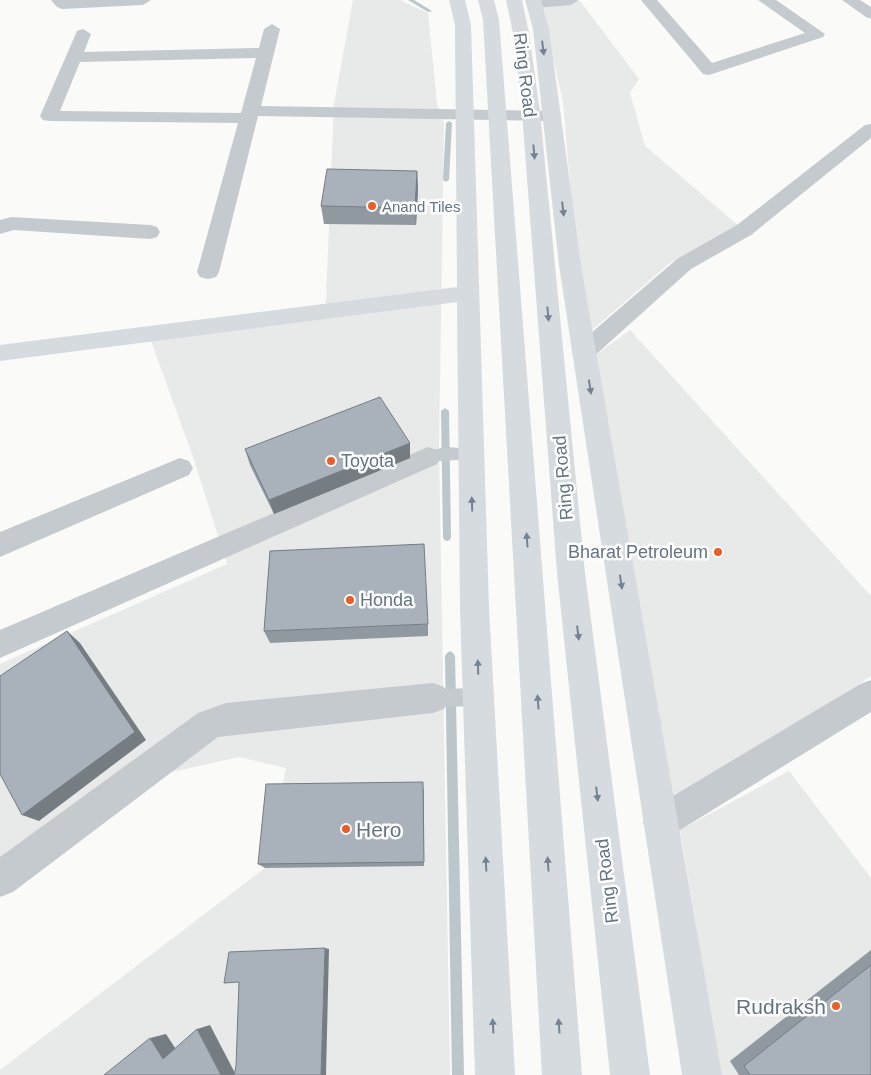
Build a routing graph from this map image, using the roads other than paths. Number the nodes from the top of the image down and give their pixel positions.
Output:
1 (59, 0) edge
2 (142, 0) edge
3 (457, 0) edge
4 (486, 0) edge
5 (571, 0) edge
6 (649, 0) edge
7 (766, 0) edge
8 (850, 0) edge
9 (527, 1) edge
10 (871, 14) edge
11 (272, 29) dead end
12 (83, 34) dead end
13 (266, 53) junction
14 (73, 57) junction
15 (250, 114) junction
16 (466, 114) junction
17 (552, 116) junction
18 (871, 129) edge
19 (0, 228) edge
20 (150, 232) dead end
21 (208, 272) dead end
22 (459, 295) junction
23 (584, 352) junction
24 (0, 353) edge
25 (448, 455) junction
26 (180, 468) dead end
27 (0, 544) edge
28 (0, 644) edge
29 (871, 695) edge
30 (479, 697) junction
31 (442, 698) joint
32 (660, 823) junction
33 (0, 879) edge
34 (495, 1075) edge
35 (562, 1075) edge
36 (630, 1075) edge
37 (702, 1075) edge

1 - 2 street
3 - 16 main road
35 -> 4 main road, Ring Road
5 - 9 street
6 - 7 street
8 - 10 street
9 -> 17 main road
9 -> 36 main road, Ring Road
11 - 13 street
12 - 14 street
13 - 14 street
13 - 15 street
14 - 15 street
15 - 16 street
15 - 21 street
16 - 17 street
16 - 22 main road
17 -> 23 main road
18 - 23 street
19 - 20 street
22 - 24 main road
22 - 25 main road
23 -> 32 main road
25 - 28 street
30 -> 25 main road
26 - 27 street
29 - 32 street
30 - 31 lane
34 -> 30 main road
31 - 33 street
32 - 37 main road

